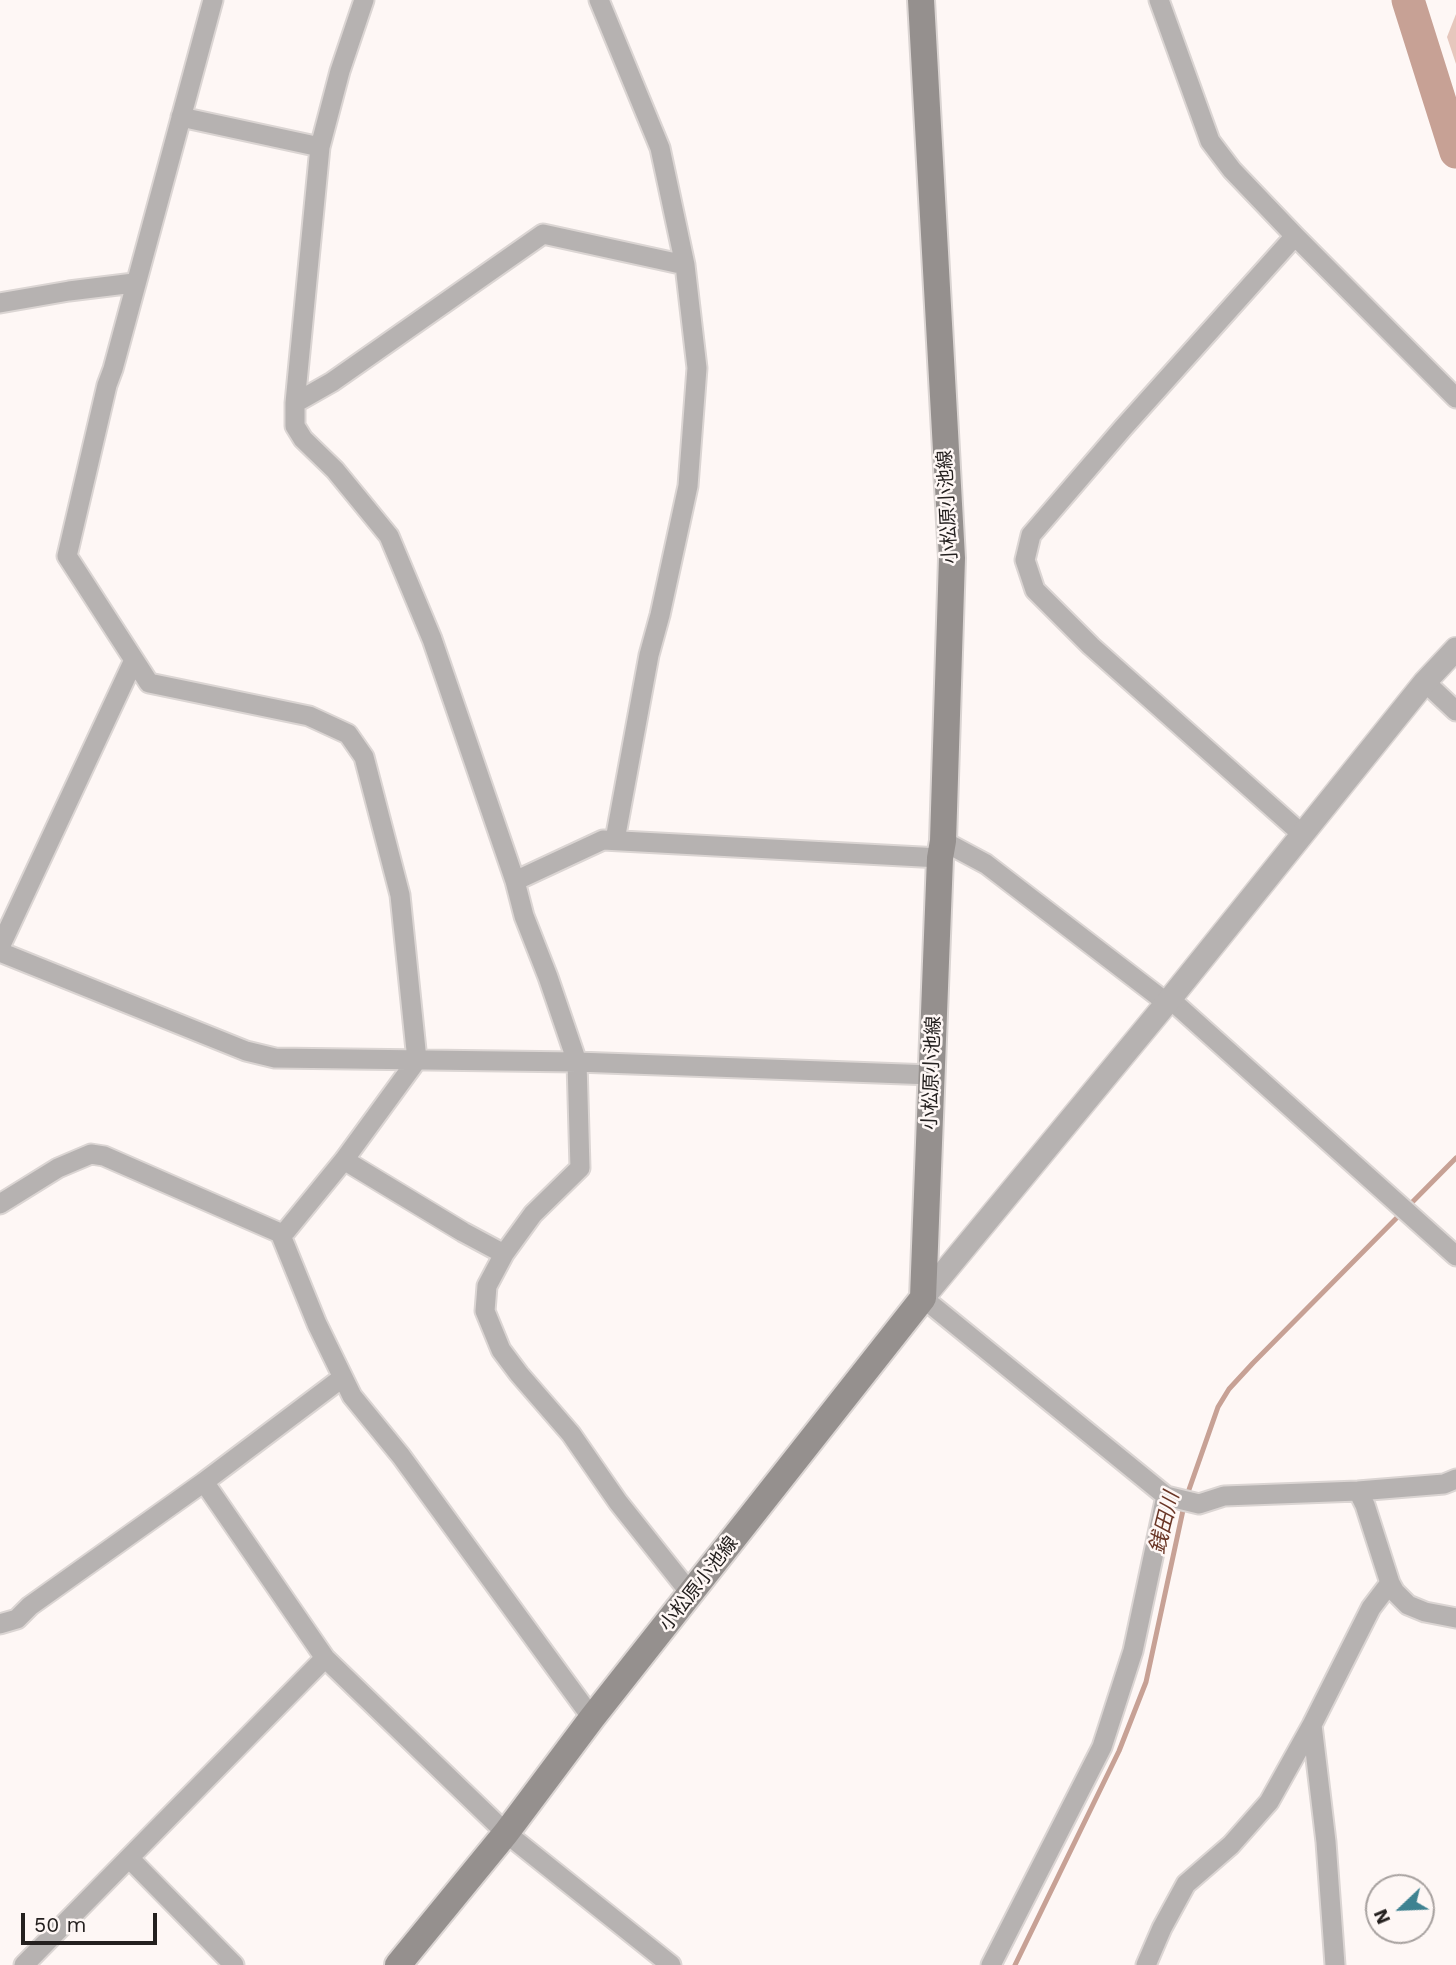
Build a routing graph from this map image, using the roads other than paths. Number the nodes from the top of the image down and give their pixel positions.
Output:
1 (213, 0) edge
2 (364, 0) edge
3 (599, 0) edge
4 (921, 0) edge
5 (1159, 0) edge
6 (181, 117) junction
7 (320, 147) junction
8 (1294, 236) junction
9 (685, 265) junction
10 (134, 284) junction
11 (0, 303) edge
12 (1456, 398) edge
13 (295, 403) junction
14 (1456, 649) edge
15 (134, 660) junction
16 (1425, 682) junction
17 (1456, 710) edge
18 (1303, 835) junction
19 (615, 840) junction
20 (941, 849) junction
21 (515, 881) junction
22 (0, 949) edge
23 (1168, 1001) junction
24 (417, 1060) junction
25 (577, 1062) junction
26 (932, 1075) junction
27 (344, 1160) junction
28 (0, 1204) edge
29 (280, 1233) junction
30 (504, 1254) junction
31 (1456, 1256) edge
32 (923, 1298) junction
33 (342, 1378) junction
34 (1456, 1479) edge
35 (204, 1482) junction
36 (1358, 1491) junction
37 (1166, 1496) junction
38 (1390, 1583) junction
39 (691, 1594) junction
40 (1456, 1618) edge
41 (0, 1624) edge
42 (325, 1658) junction
43 (592, 1718) junction
44 (1312, 1725) junction
45 (506, 1833) junction
46 (129, 1858) junction
47 (24, 1965) edge
48 (234, 1965) edge
49 (398, 1965) edge
50 (671, 1965) edge
51 (991, 1965) edge
52 (1146, 1965) edge
53 (1335, 1965) edge

1 - 6 street
2 - 7 street
3 - 9 street
4 - 20 main road, 小松原小池線
5 - 8 street
6 - 7 street
6 - 10 street
7 - 13 street
8 - 12 street
8 - 18 street
9 - 13 street
9 - 19 street
10 - 11 street
10 - 15 street
13 - 21 street
14 - 16 street
15 - 22 street
15 - 24 street
16 - 17 street
16 - 18 street
18 - 23 street
19 - 20 street
19 - 21 street
20 - 23 street
20 - 26 main road, 小松原小池線
21 - 25 street
22 - 24 street
23 - 31 street
23 - 32 street
24 - 25 street
24 - 27 street
25 - 26 street
25 - 30 street
26 - 32 main road, 小松原小池線
27 - 29 street
27 - 30 street
28 - 29 street
29 - 33 street
30 - 39 street
32 - 37 street
32 - 39 main road, 小松原小池線
33 - 35 street
33 - 43 street
34 - 36 street
35 - 41 street
35 - 42 street
36 - 37 street
36 - 38 street
37 - 51 street
38 - 40 street
38 - 44 street
39 - 43 main road, 小松原小池線
42 - 45 street
42 - 46 street
43 - 45 main road, 小松原小池線
44 - 52 street
44 - 53 street
45 - 49 main road, 小松原小池線
45 - 50 street
46 - 47 street
46 - 48 street

